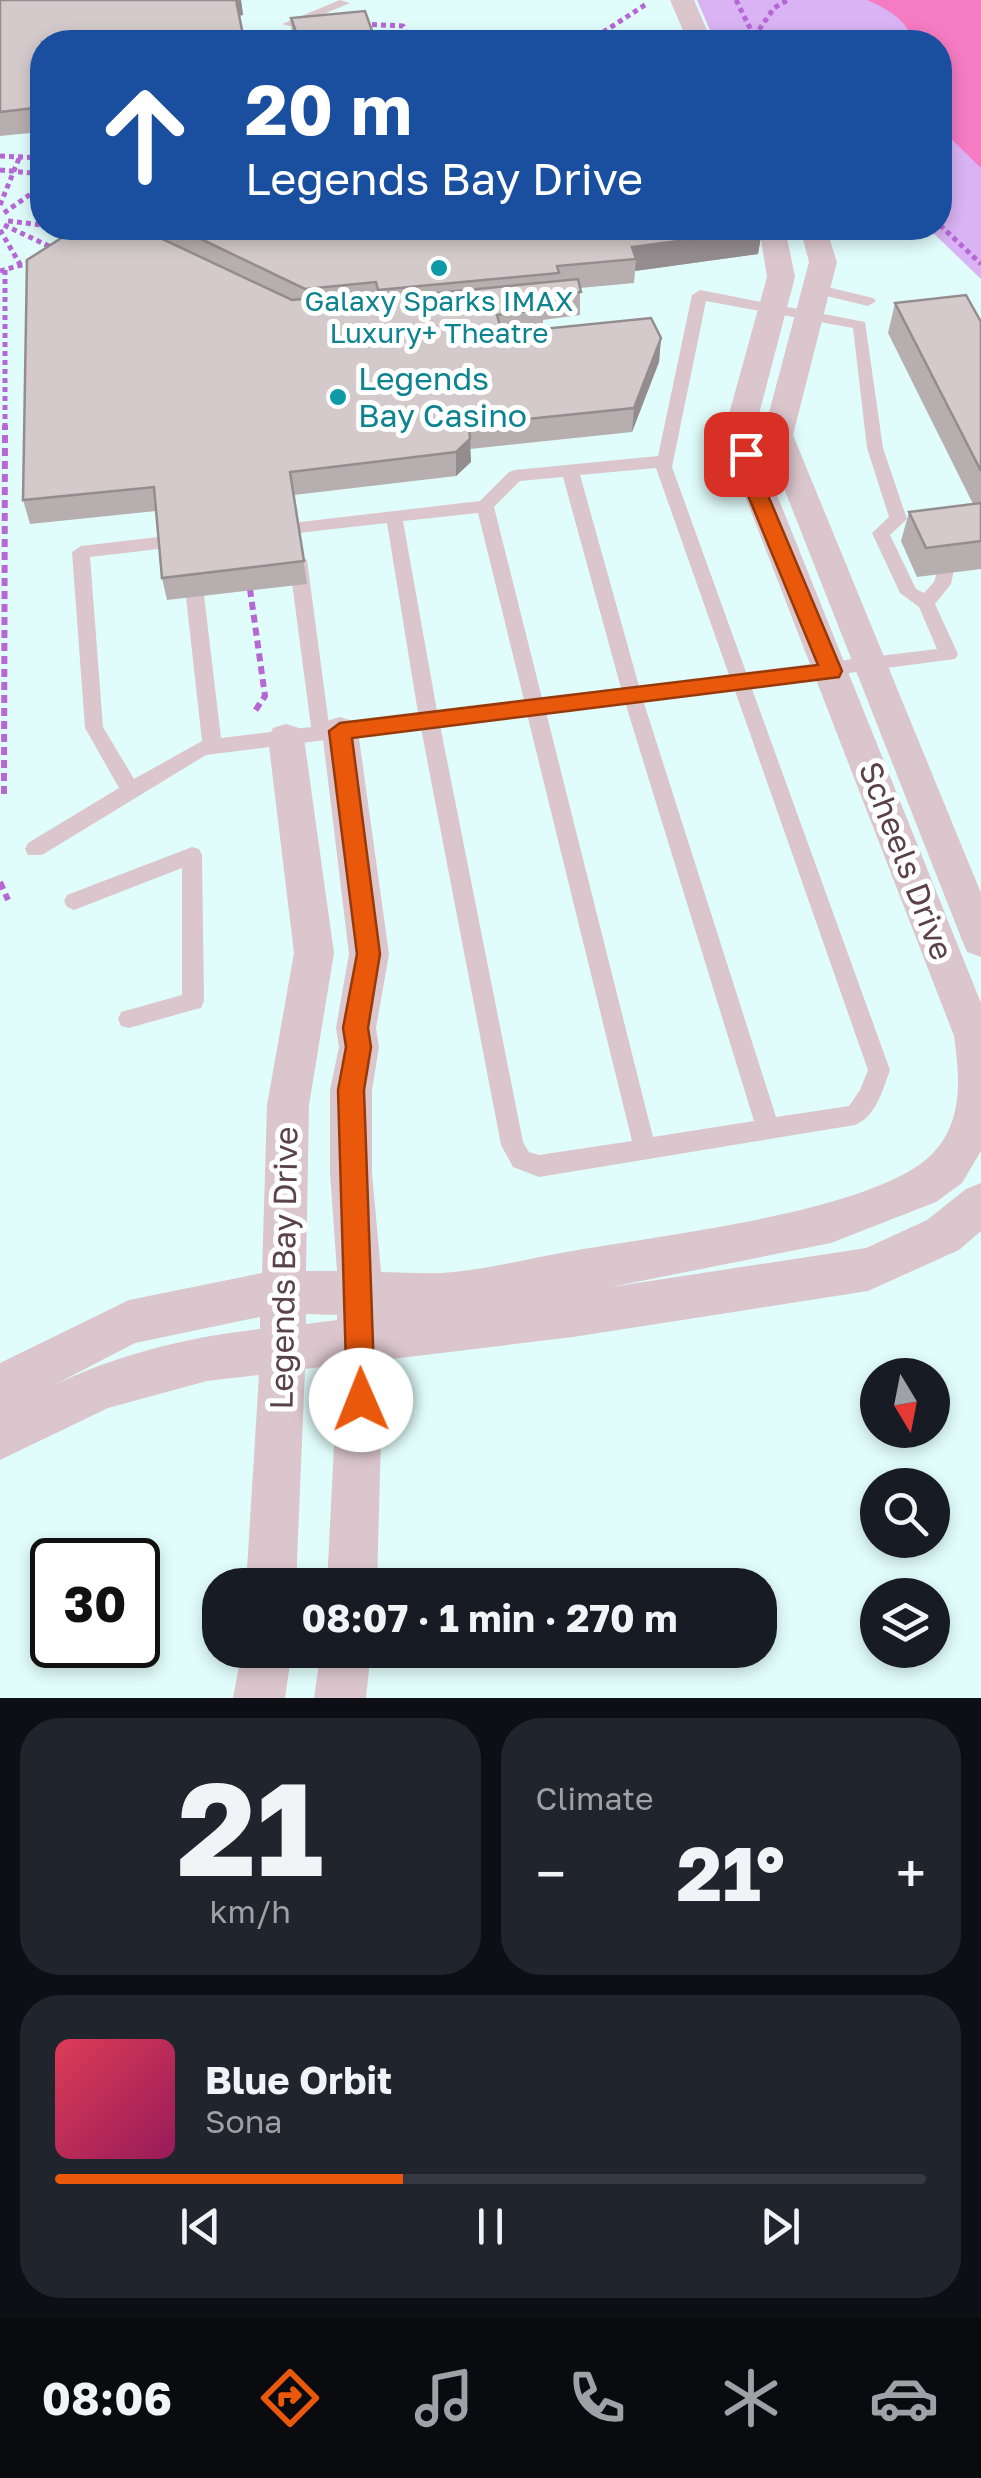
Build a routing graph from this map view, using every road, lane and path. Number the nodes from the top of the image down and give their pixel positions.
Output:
1 (682, 0) edge
2 (736, 0) edge
3 (788, 0) edge
4 (344, 3) dead end
5 (648, 3) dead end
6 (288, 24) edge
7 (346, 26) edge
8 (405, 30) edge
9 (606, 30) edge
10 (695, 30) edge
11 (751, 30) edge
12 (762, 30) edge
13 (0, 156) edge
14 (20, 156) junction
15 (30, 157) edge
16 (0, 170) edge
17 (14, 170) junction
18 (30, 172) edge
19 (30, 193) edge
20 (1, 210) edge
21 (30, 225) edge
22 (3, 226) edge
23 (952, 236) edge
24 (30, 238) edge
25 (2, 239) edge
26 (35, 240) edge
27 (774, 240) edge
28 (817, 240) edge
29 (64, 243) edge
30 (56, 249) junction
31 (981, 264) edge
32 (21, 266) junction
33 (3, 270) edge
34 (3, 284) edge
35 (868, 301) dead end
36 (799, 303) junction
37 (3, 333) edge
38 (3, 377) edge
39 (746, 454) junction
40 (666, 461) junction
41 (570, 470) junction
42 (3, 485) edge
43 (485, 506) junction
44 (394, 516) junction
45 (294, 528) junction
46 (259, 532) edge
47 (946, 570) edge
48 (250, 589) edge
49 (926, 603) junction
50 (870, 665) junction
51 (831, 671) junction
52 (743, 680) junction
53 (632, 694) junction
54 (536, 706) junction
55 (249, 720) dead end
56 (429, 720) junction
57 (316, 734) junction
58 (212, 747) junction
59 (3, 784) edge
60 (132, 791) junction
61 (4, 794) dead end
62 (35, 850) dead end
63 (955, 876) junction
64 (0, 882) edge
65 (8, 900) dead end
66 (74, 901) dead end
67 (981, 940) edge
68 (129, 1019) dead end
69 (768, 1129) junction
70 (646, 1148) junction
71 (981, 1203) edge
72 (359, 1275) junction
73 (282, 1292) junction
74 (360, 1340) junction
75 (282, 1348) junction
76 (0, 1388) edge
77 (0, 1436) edge
78 (272, 1568) edge
79 (353, 1568) edge
80 (264, 1668) edge
81 (344, 1668) edge
82 (259, 1698) edge
83 (340, 1698) edge

1 - 10 street
2 - 11 path
3 - 12 path
4 - 6 lane
5 - 9 path
7 - 8 path
13 - 14 path
14 - 15 path
14 - 17 path
16 - 17 path
17 - 18 path
17 - 20 path
19 - 20 path
20 - 22 path
21 - 22 path
22 - 24 path
22 - 25 path
23 - 31 path
25 - 32 path
26 - 30 path
27 - 36 street, Scheels Drive
28 - 36 street
29 - 30 path
30 - 32 path
32 - 33 path
33 - 34 path
34 - 37 path
35 - 36 lane
36 - 39 street, Scheels Drive
36 - 40 lane
36 - 49 lane
36 - 50 street
37 - 38 path
38 - 42 path
39 - 50 street
39 - 51 street, Scheels Drive
40 - 41 lane
40 - 52 lane
41 - 43 lane
41 - 53 lane
42 - 59 path
43 - 44 lane
43 - 54 lane
44 - 45 lane
44 - 56 lane
45 - 46 lane
45 - 57 lane
47 - 49 lane
48 - 55 path
49 - 50 lane
50 - 51 lane
50 - 63 street
51 - 52 lane
51 - 63 street
51 - 72 street, Scheels Drive
52 - 53 lane
52 - 69 lane
53 - 54 lane
53 - 69 lane
54 - 56 lane
54 - 70 lane
56 - 57 lane
56 - 70 lane
57 - 58 lane
57 - 72 street, Legends Bay Drive
57 - 73 street, Legends Bay Drive
58 - 60 lane
58 - 60 lane
59 - 61 path
60 - 62 lane
63 - 67 street
64 - 65 path
66 - 68 lane
69 - 70 lane
71 - 74 street
72 - 73 street, Scheels Drive
72 - 74 street, Legends Bay Drive
73 - 75 street, Legends Bay Drive
73 - 76 street, Scheels Drive
74 - 75 street
74 - 79 street, Legends Bay Drive
75 - 77 street
75 - 78 street, Legends Bay Drive
80 - 82 street
81 - 83 street

